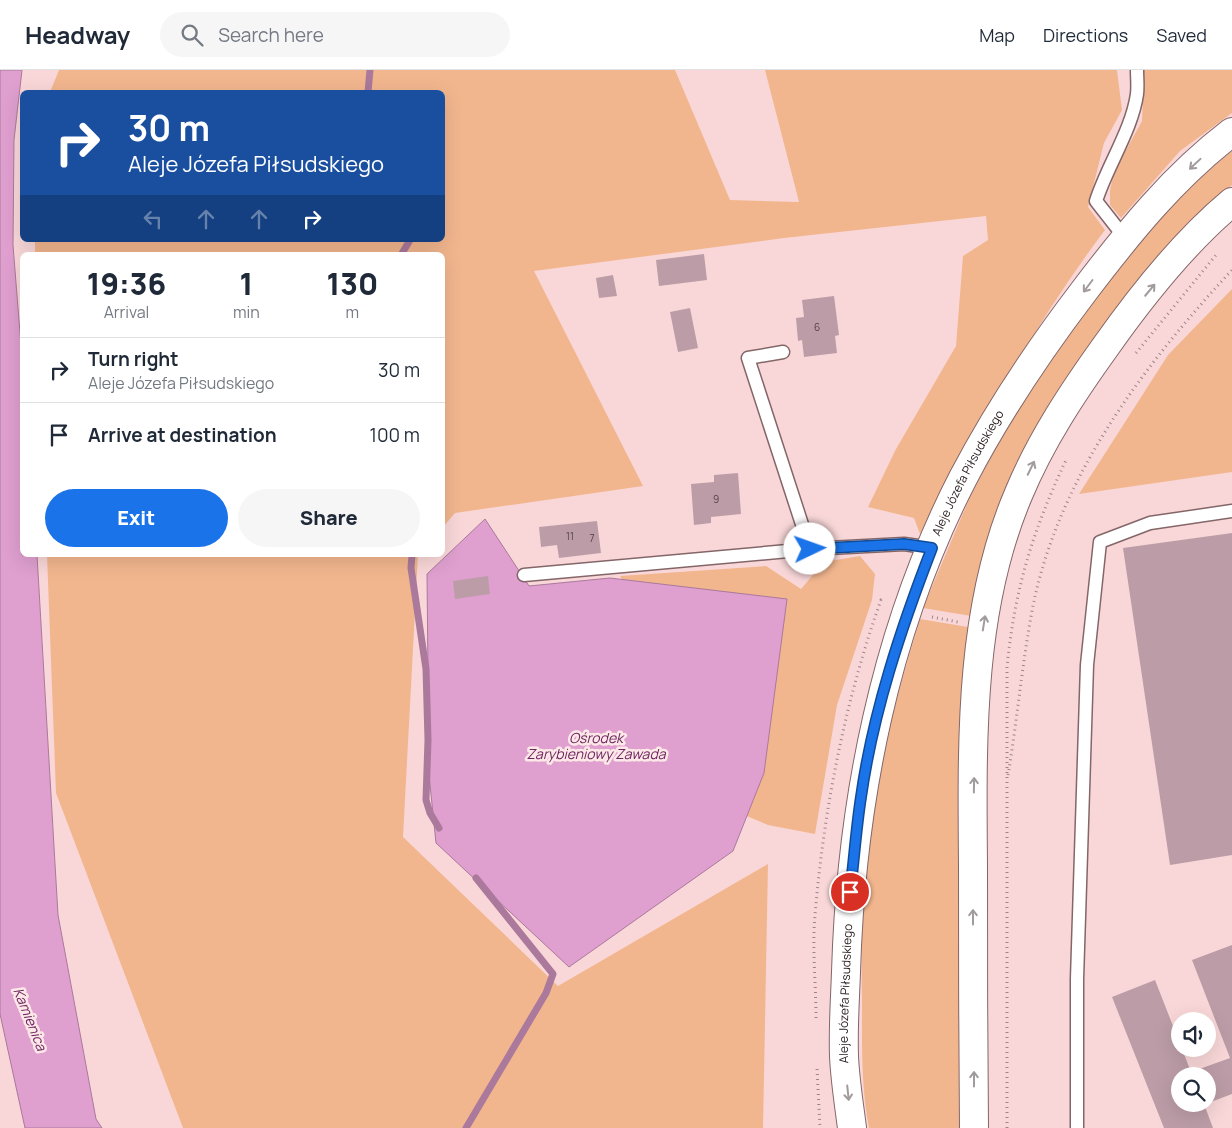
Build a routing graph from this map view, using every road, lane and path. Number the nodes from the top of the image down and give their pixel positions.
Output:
1 (1137, 70) edge
2 (1232, 132) edge
3 (1232, 202) edge
4 (1125, 238) junction
5 (1219, 252) dead end
6 (1232, 270) edge
7 (783, 352) dead end
8 (1130, 360) dead end
9 (1069, 454) dead end
10 (1232, 512) edge
11 (932, 548) junction
12 (810, 549) junction
13 (524, 575) dead end
14 (881, 600) dead end
15 (908, 612) junction
16 (983, 626) junction
17 (1006, 786) junction
18 (852, 1128) edge
19 (974, 1128) edge
20 (1007, 1128) edge
21 (1077, 1128) edge

1 - 4 lane
2 -> 4 main road, Aleje Józefa Piłsudskiego
16 -> 3 main road
4 -> 11 main road, Aleje Józefa Piłsudskiego
5 - 8 path
6 - 17 path
7 - 12 lane
9 - 17 path
10 - 21 lane
11 - 12 lane
11 - 15 main road, Aleje Józefa Piłsudskiego
12 - 13 lane
14 - 15 path
15 - 16 path
15 -> 18 main road, Aleje Józefa Piłsudskiego
19 -> 16 main road
17 - 20 path

